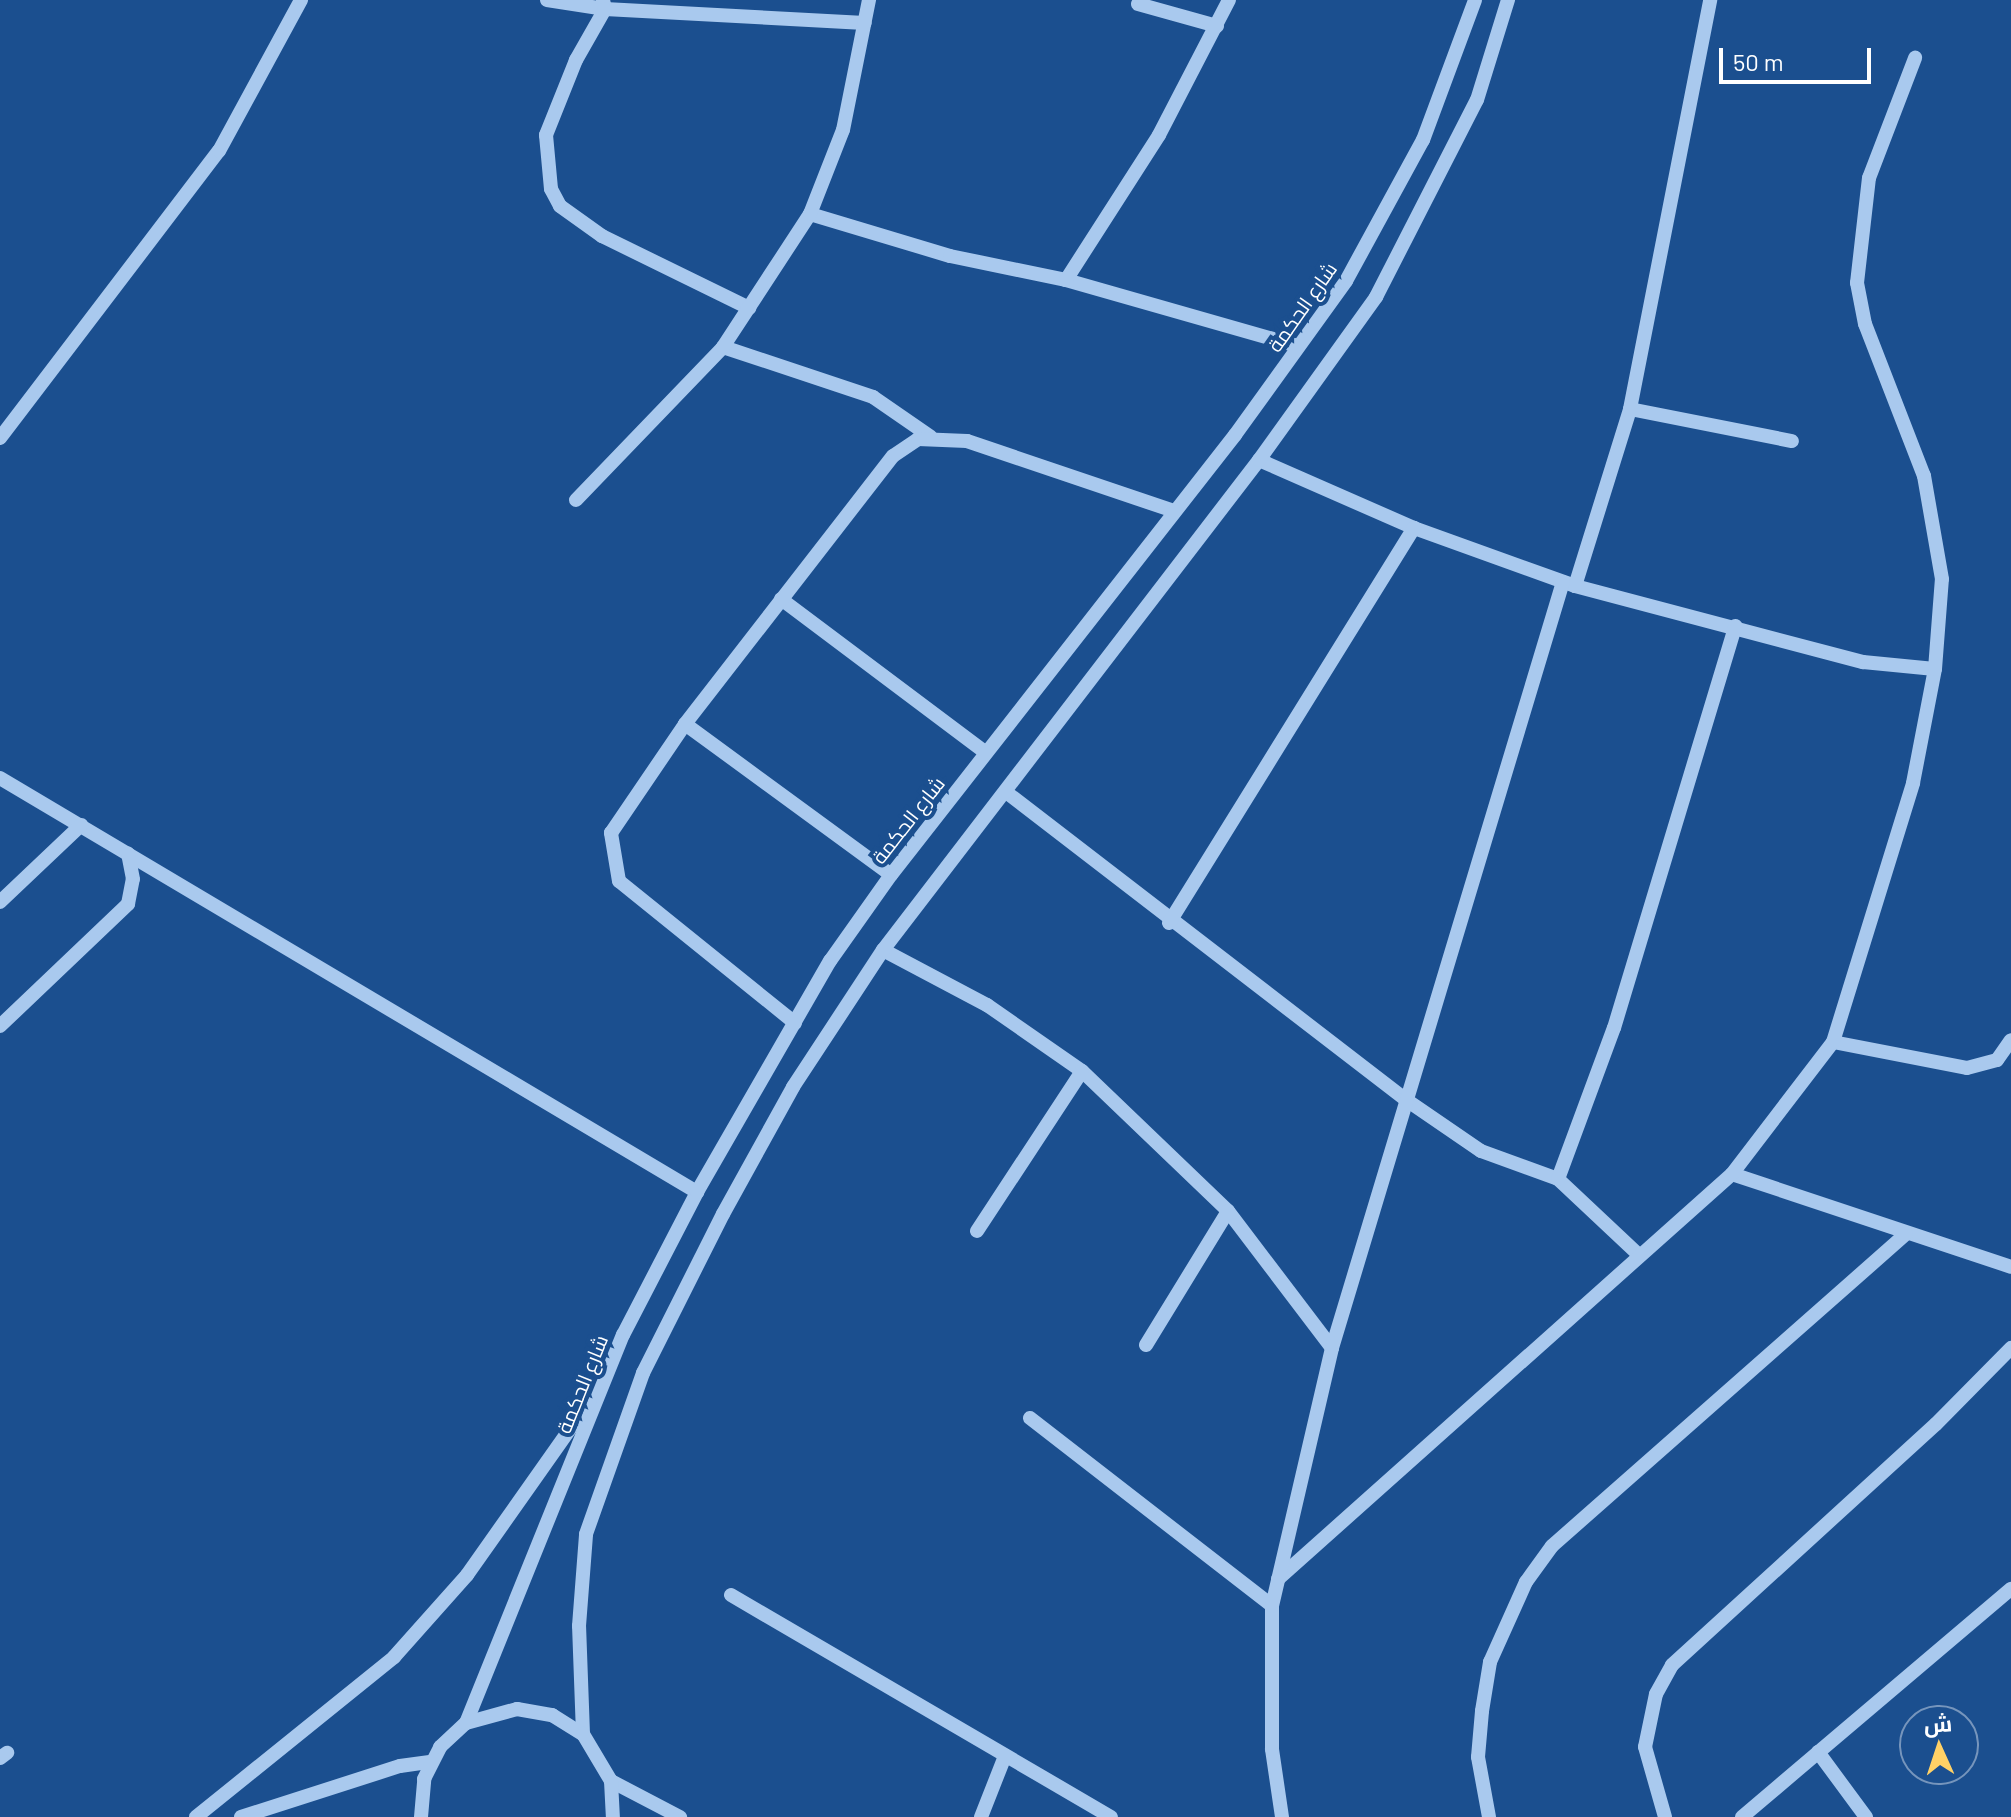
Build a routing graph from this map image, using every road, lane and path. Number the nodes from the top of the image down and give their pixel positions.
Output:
1 (301, 0) edge
2 (547, 0) edge
3 (869, 0) edge
4 (1229, 0) edge
5 (1475, 0) edge
6 (1508, 0) edge
7 (1710, 0) edge
8 (1138, 4) dead end
9 (604, 5) edge
10 (865, 23) junction
11 (1217, 26) junction
12 (1915, 58) dead end
13 (810, 214) junction
14 (1066, 280) junction
15 (749, 308) junction
16 (1298, 346) junction
17 (723, 347) junction
18 (1630, 409) junction
19 (931, 437) junction
20 (0, 438) edge
21 (1792, 441) dead end
22 (1259, 460) junction
23 (576, 500) dead end
24 (1174, 511) junction
25 (1414, 528) junction
26 (1569, 584) junction
27 (781, 599) junction
28 (1735, 626) junction
29 (1935, 669) junction
30 (685, 724) junction
31 (986, 753) junction
32 (0, 778) edge
33 (1006, 792) junction
34 (81, 825) junction
35 (128, 853) junction
36 (891, 875) junction
37 (0, 902) edge
38 (1169, 923) junction
39 (883, 950) junction
40 (795, 1023) junction
41 (0, 1026) edge
42 (2011, 1040) edge
43 (1833, 1042) junction
44 (1082, 1071) junction
45 (1405, 1099) junction
46 (1732, 1174) junction
47 (1558, 1179) junction
48 (697, 1192) junction
49 (1228, 1211) junction
50 (977, 1231) dead end
51 (1906, 1234) junction
52 (1639, 1255) junction
53 (2011, 1267) edge
54 (1146, 1345) dead end
55 (1332, 1348) junction
56 (2011, 1348) edge
57 (602, 1382) junction
58 (1030, 1418) dead end
59 (1278, 1579) junction
60 (2011, 1589) edge
61 (731, 1595) dead end
62 (1272, 1606) junction
63 (466, 1723) junction
64 (583, 1734) junction
65 (1818, 1752) junction
66 (1005, 1756) junction
67 (430, 1762) junction
68 (611, 1781) junction
69 (196, 1817) edge
70 (241, 1817) edge
71 (421, 1817) edge
72 (613, 1817) edge
73 (680, 1817) edge
74 (981, 1817) edge
75 (1111, 1817) edge
76 (1282, 1817) edge
77 (1489, 1817) edge
78 (1665, 1817) edge
79 (1742, 1817) edge
80 (1866, 1817) edge

1 - 20 street
2 - 9 street
3 - 10 street
4 - 11 street
5 - 16 street, شارع الحكمة
6 - 22 street
7 - 18 street
8 - 11 street
9 - 10 street
9 - 15 street
10 - 13 street
11 - 14 street
12 - 29 street
13 - 14 street
13 - 15 street
14 - 16 street
15 - 17 street
16 - 24 street, شارع الحكمة
17 - 19 street
17 - 23 street
18 - 21 street
18 - 26 street
19 - 24 street
19 - 27 street
22 - 25 street
22 - 33 street
24 - 31 street, شارع الحكمة
25 - 26 street
25 - 38 street
26 - 28 street
26 - 45 street
27 - 30 street
27 - 31 street
28 - 29 street
28 - 47 street
29 - 43 street
30 - 36 street
30 - 40 street
31 - 36 street, شارع الحكمة
32 - 34 street
33 - 38 street
33 - 39 street
34 - 35 street
34 - 37 street
35 - 41 street
35 - 48 street
36 - 40 street, شارع الحكمة
38 - 45 street
39 - 44 street
39 - 64 street
40 - 48 street, شارع الحكمة
42 - 43 street
43 - 46 street
44 - 49 street
44 - 50 street
45 - 47 street
45 - 55 street
46 - 51 street
46 - 52 street
47 - 52 street
48 - 57 street, شارع الحكمة
49 - 54 street
49 - 55 street
51 - 53 street
51 - 77 street
52 - 59 street
55 - 59 street
56 - 78 street
57 - 63 street, شارع الحكمة
57 - 69 street
58 - 62 street
59 - 62 street
60 - 65 street
61 - 66 street
62 - 76 street
63 - 64 street
63 - 67 street
64 - 68 street
65 - 79 street
65 - 80 street
66 - 74 street
66 - 75 street
67 - 70 street
67 - 71 street
68 - 72 street
68 - 73 street

